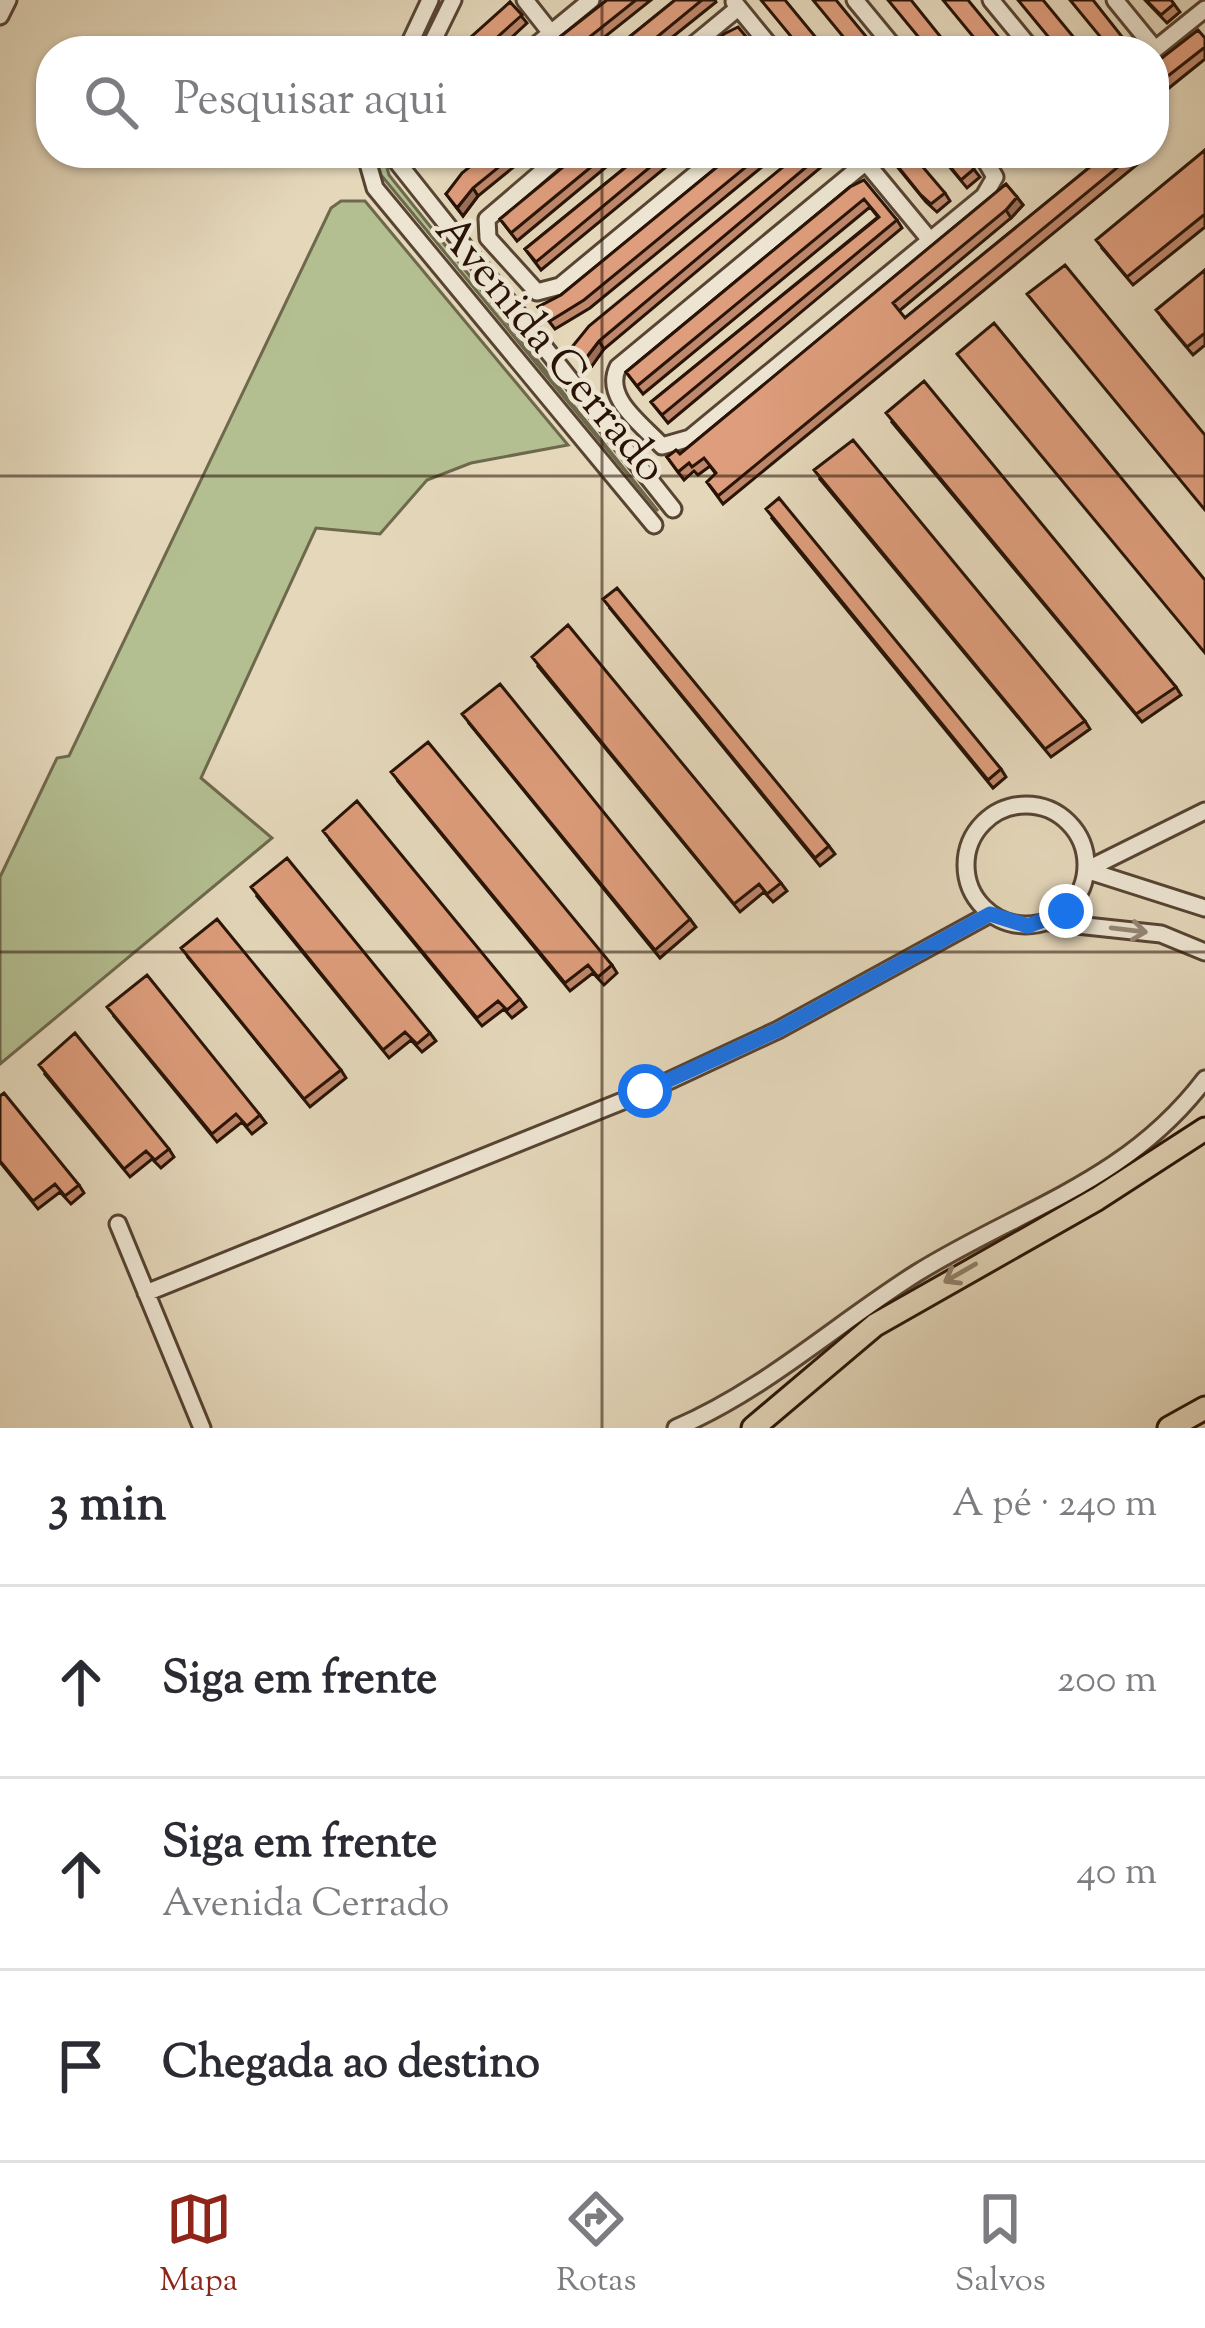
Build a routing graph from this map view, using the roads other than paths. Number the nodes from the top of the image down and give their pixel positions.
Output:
1 (8, 0) edge
2 (430, 0) edge
3 (453, 0) edge
4 (525, 0) edge
5 (591, 0) edge
6 (855, 0) edge
7 (991, 0) edge
8 (1115, 0) edge
9 (735, 4) edge
10 (1205, 9) edge
11 (0, 16) edge
12 (551, 33) junction
13 (413, 36) edge
14 (435, 36) edge
15 (547, 36) edge
16 (702, 36) edge
17 (762, 36) edge
18 (885, 36) edge
19 (1021, 36) edge
20 (1143, 36) edge
21 (1169, 38) edge
22 (369, 168) edge
23 (402, 168) edge
24 (547, 168) edge
25 (703, 168) edge
26 (850, 168) edge
27 (870, 168) edge
28 (993, 168) edge
29 (930, 240) junction
30 (673, 509) dead end
31 (654, 525) dead end
32 (1205, 811) edge
33 (1086, 870) junction
34 (1205, 908) edge
35 (990, 914) junction
36 (1049, 922) junction
37 (1205, 952) edge
38 (1205, 1079) edge
39 (1205, 1129) edge
40 (118, 1224) dead end
41 (146, 1293) junction
42 (1205, 1411) edge
43 (1171, 1427) edge
44 (202, 1428) edge
45 (676, 1428) edge
46 (753, 1428) edge

1 - 11 street
2 - 13 street
3 - 14 street
4 - 12 street
5 - 12 street
6 - 18 street
7 - 19 street
8 - 20 street
9 - 16 street
9 - 17 street
10 - 21 street
12 - 15 street
22 - 31 street, Avenida Cerrado
23 - 30 street, Avenida Cerrado
24 - 25 street
26 - 29 street
27 - 29 street
28 - 29 street
32 - 33 street
33 - 34 street
33 - 35 street
33 - 36 street
35 - 36 street
35 - 41 street
36 -> 37 street
38 - 45 street
39 -> 46 highway
40 - 41 street
41 - 44 street
42 - 43 highway

